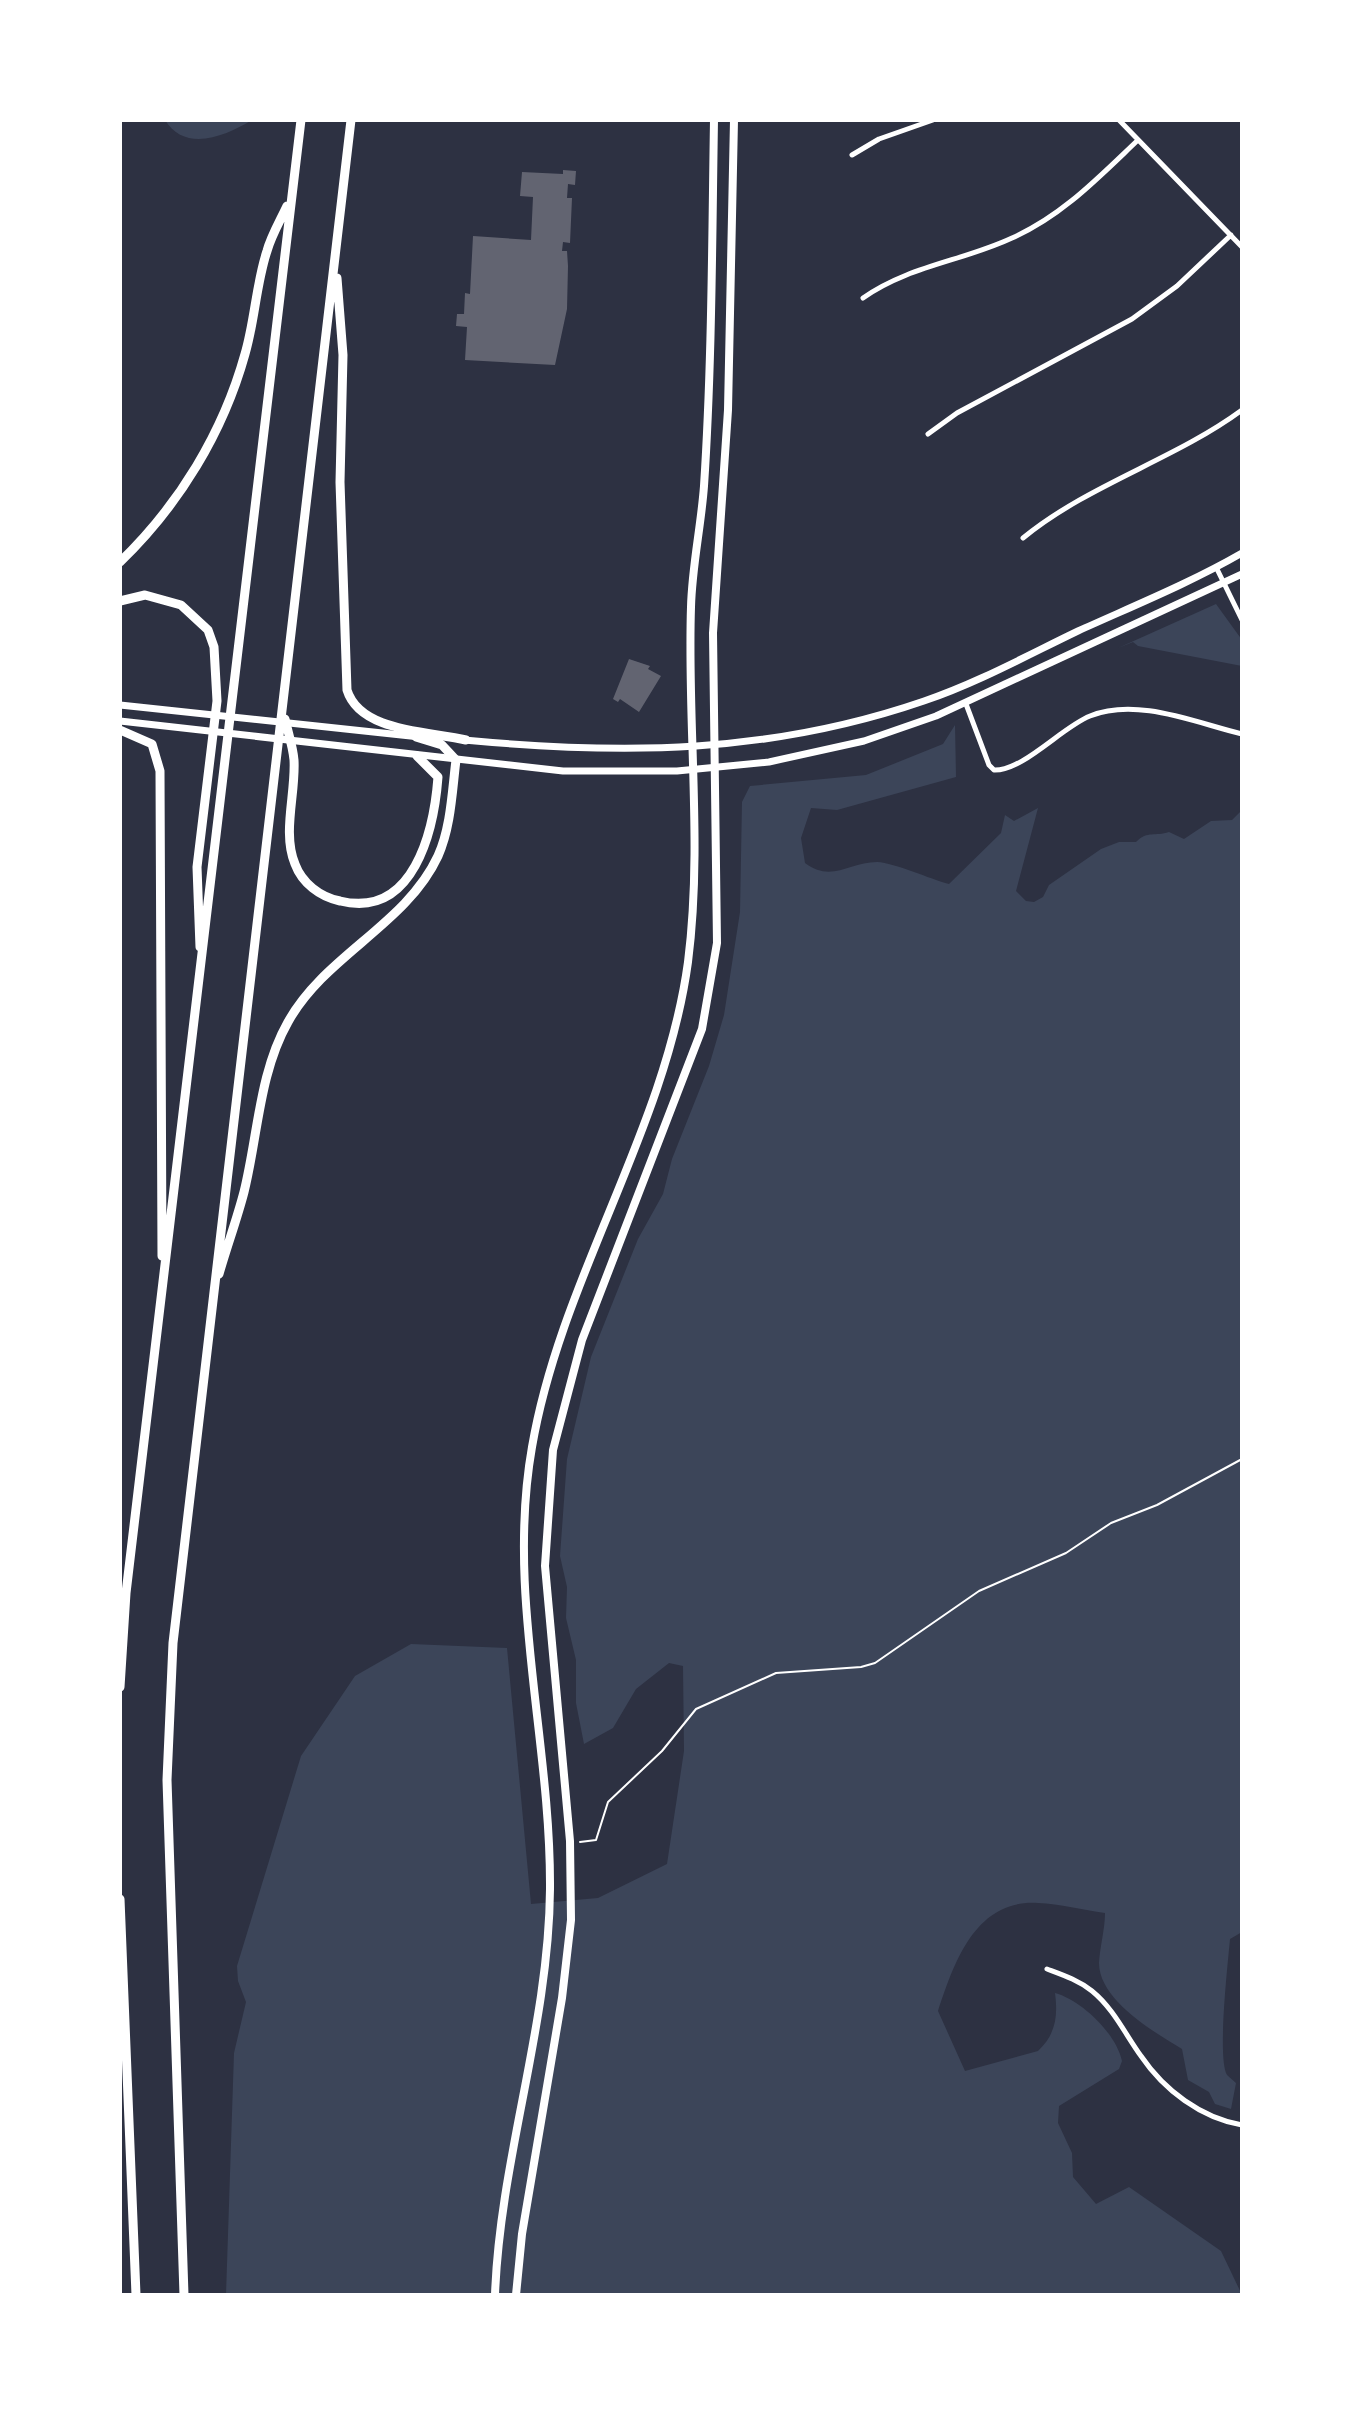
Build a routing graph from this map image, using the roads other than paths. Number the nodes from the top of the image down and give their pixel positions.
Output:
1 (301, 120) edge
2 (351, 120) edge
3 (714, 120) edge
4 (734, 120) edge
5 (933, 120) edge
6 (1119, 120) edge
7 (1138, 140) junction
8 (852, 155) dead end
9 (292, 196) junction
10 (1231, 235) junction
11 (1242, 247) edge
12 (335, 255) junction
13 (863, 298) dead end
14 (1242, 410) edge
15 (928, 434) dead end
16 (1023, 538) dead end
17 (1242, 553) edge
18 (120, 562) edge
19 (1216, 567) junction
20 (1242, 574) edge
21 (1224, 584) junction
22 (120, 601) edge
23 (1242, 620) edge
24 (966, 704) junction
25 (120, 705) edge
26 (284, 711) junction
27 (120, 721) edge
28 (120, 730) edge
29 (1242, 734) edge
30 (416, 737) junction
31 (466, 740) junction
32 (715, 747) junction
33 (693, 749) junction
34 (417, 756) junction
35 (456, 760) junction
36 (716, 768) junction
37 (693, 770) junction
38 (201, 978) junction
39 (162, 1291) junction
40 (212, 1296) junction
41 (120, 1687) edge
42 (120, 1899) edge
43 (1047, 1969) dead end
44 (1242, 2125) edge
45 (136, 2295) edge
46 (184, 2295) edge
47 (495, 2295) edge
48 (516, 2295) edge

1 - 9 highway
2 - 12 highway
3 - 33 main road
4 - 32 main road
5 - 8 street
6 - 7 street
7 - 10 street
7 - 13 street
9 - 18 highway
9 - 38 highway
10 - 11 street
10 - 15 street
12 - 26 highway
12 - 31 highway
14 - 16 street
17 - 19 main road
19 - 21 street
19 - 32 main road
20 - 21 main road
21 - 23 street
21 - 24 main road
22 - 38 highway
24 - 29 street
24 - 36 main road
25 - 30 main road
26 - 34 highway
26 - 40 highway
27 - 34 main road
28 - 39 highway
30 - 31 main road
30 - 35 highway
31 - 33 main road
32 - 33 main road
32 - 36 main road
33 - 37 main road
34 - 35 main road
35 - 37 main road
35 - 40 highway
36 - 37 main road
36 - 48 main road
37 - 47 main road
38 - 39 highway
39 - 41 highway
40 - 46 highway
42 - 45 highway
43 - 44 street

